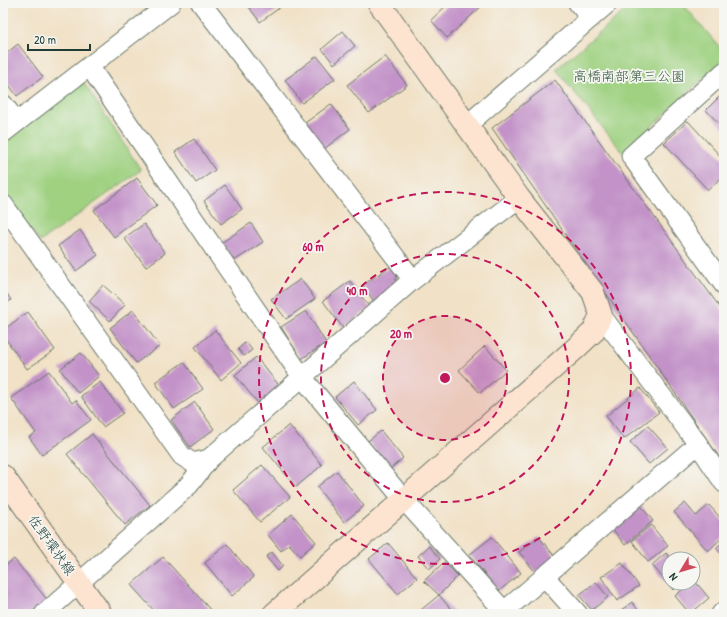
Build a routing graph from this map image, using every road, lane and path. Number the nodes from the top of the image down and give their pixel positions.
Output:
1 (171, 3) edge
2 (201, 3) edge
3 (379, 3) edge
4 (578, 3) edge
5 (608, 3) edge
6 (591, 18) junction
7 (89, 66) junction
8 (724, 72) edge
9 (3, 104) edge
10 (467, 125) junction
11 (10, 127) edge
12 (519, 198) junction
13 (3, 204) edge
14 (412, 280) junction
15 (724, 285) edge
16 (601, 315) junction
17 (302, 377) junction
18 (698, 444) junction
19 (209, 459) junction
20 (3, 476) edge
21 (724, 483) edge
22 (404, 500) junction
23 (544, 576) junction
24 (79, 584) junction
25 (724, 611) edge
26 (502, 613) edge
27 (44, 614) edge
28 (101, 614) edge
29 (274, 614) edge
30 (578, 614) edge
31 (721, 614) edge

1 - 7 street
2 - 14 street
3 - 10 street
4 - 6 street
5 - 6 street
6 - 10 street
7 - 11 street
7 - 17 street
8 - 15 street
9 - 11 street
10 - 12 street
12 - 14 street
12 - 16 street
13 - 19 street
14 - 17 street
16 - 18 street
16 - 22 street
17 - 19 street
17 - 22 street
18 - 21 street
18 - 23 street
19 - 24 street
20 - 24 street, 佐野環状線
22 - 26 street
22 - 29 street
23 - 26 street
23 - 30 street
24 - 27 street
24 - 28 street, 佐野環状線
25 - 31 street

